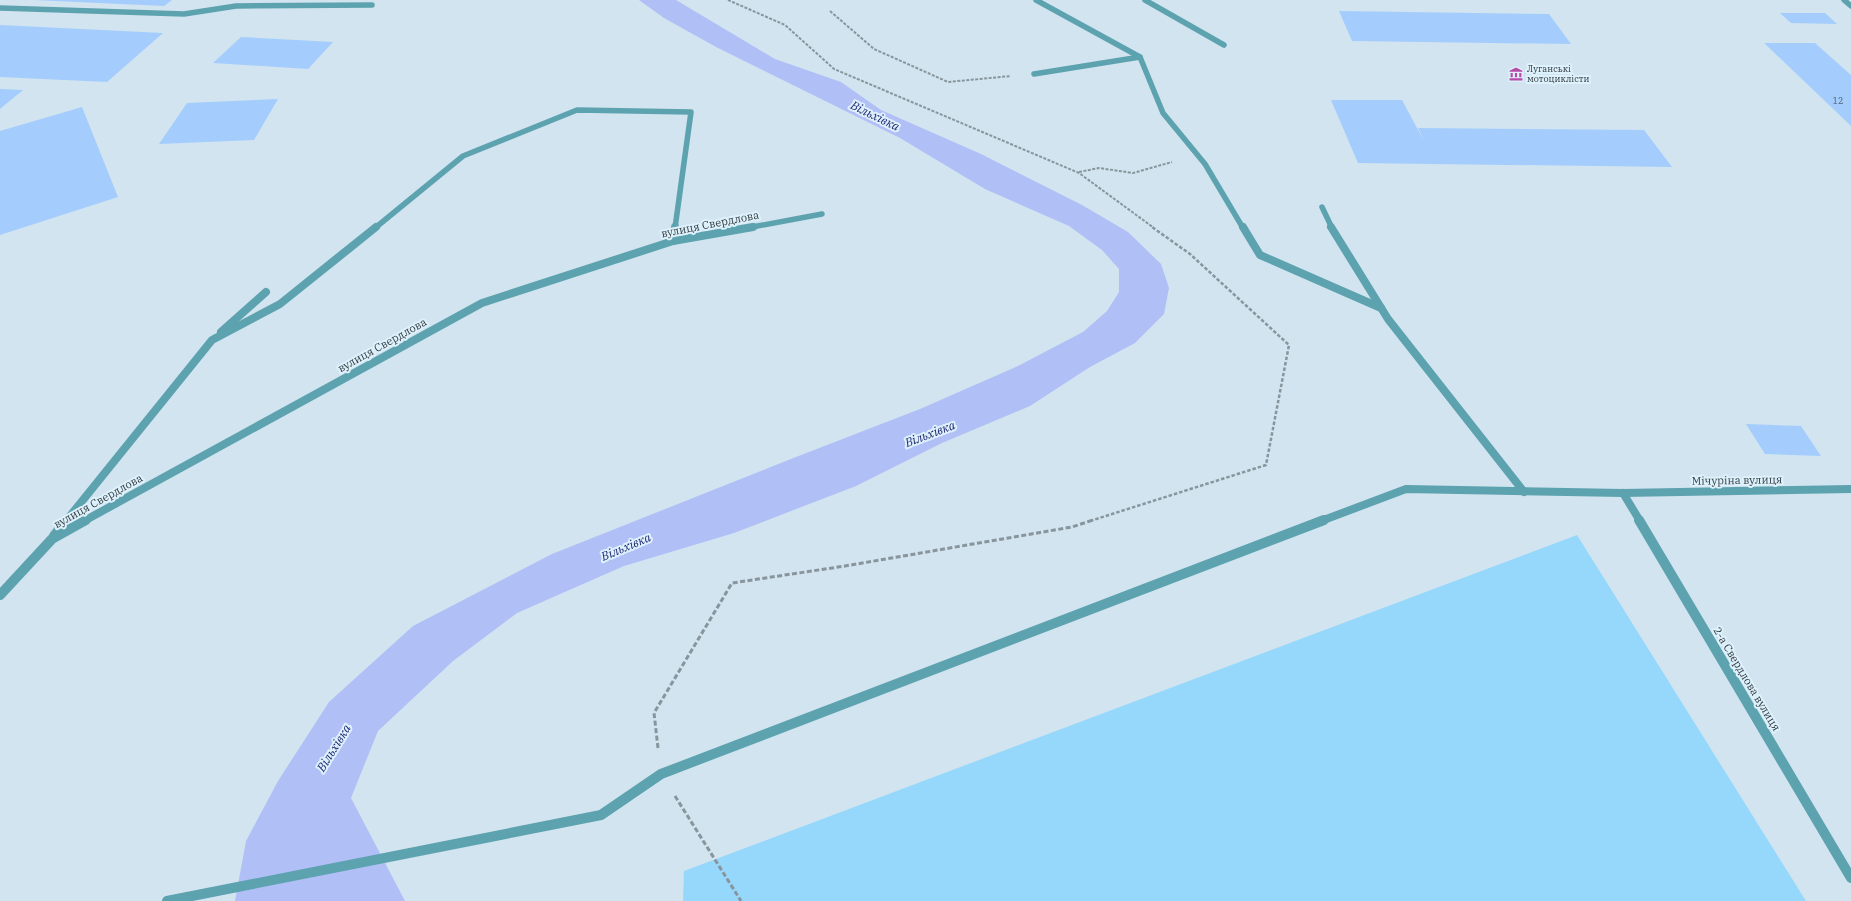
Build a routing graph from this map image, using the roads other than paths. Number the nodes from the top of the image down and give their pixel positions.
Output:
1 (1036, 0) edge
2 (1145, 0) edge
3 (1844, 0) edge
4 (372, 5) dead end
5 (1851, 6) edge
6 (0, 8) edge
7 (1224, 45) dead end
8 (1140, 57) junction
9 (1034, 74) road end
10 (1322, 207) dead end
11 (822, 214) dead end
12 (673, 241) junction
13 (266, 292) dead end
14 (1381, 308) junction
15 (212, 340) junction
16 (1851, 489) edge
17 (1524, 492) junction
18 (1623, 493) junction
19 (52, 539) junction
20 (0, 595) edge
21 (1851, 878) edge
22 (167, 901) edge

1 - 8 street
2 - 7 street
3 - 5 street
4 - 6 street
8 - 9 street
8 - 14 street
10 - 14 street
11 - 12 street, вулиця Свердлова
12 - 15 street
12 - 19 street, вулиця Свердлова
13 - 15 street
14 - 17 street
15 - 19 street
16 - 18 street, Мічуріна вулиця
17 - 18 street, Мічуріна вулиця
17 - 22 street, Мічуріна вулиця
18 - 21 street, 2-а Свердлова вулиця
19 - 20 street, вулиця Свердлова

